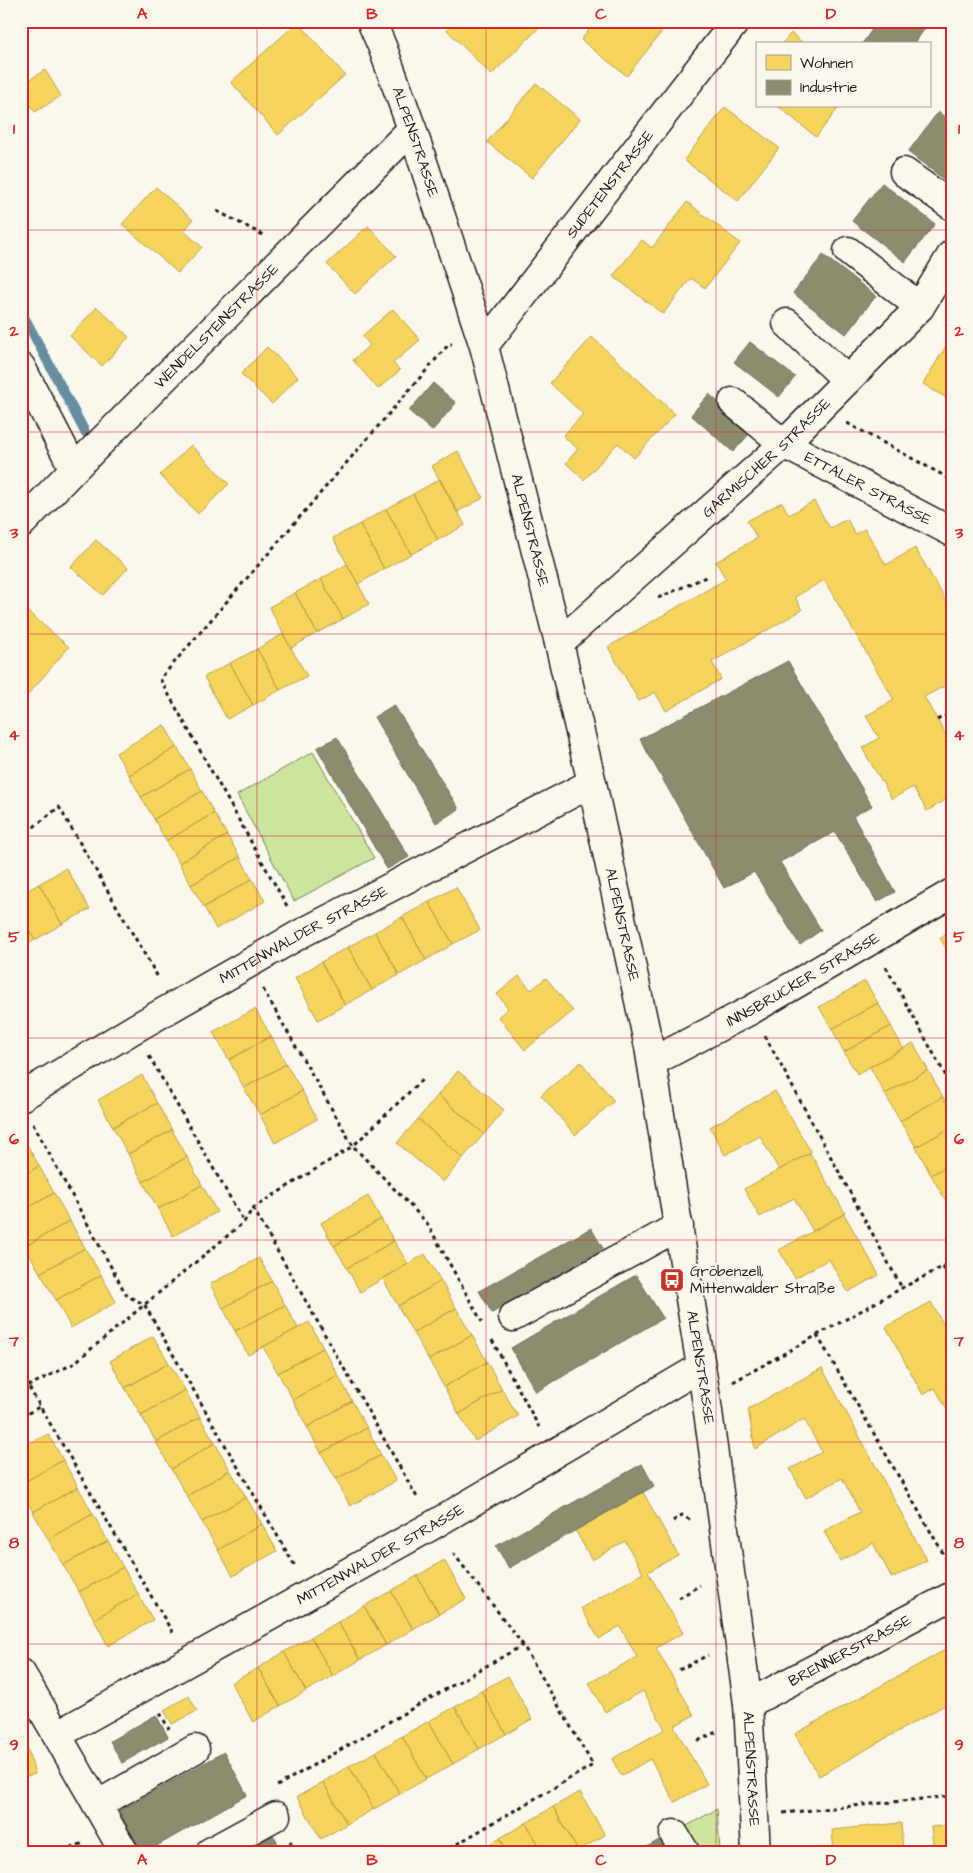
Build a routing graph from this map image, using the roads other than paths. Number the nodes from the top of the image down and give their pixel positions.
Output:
1 (371, 21) edge
2 (736, 21) edge
3 (412, 129) junction
4 (904, 172) dead end
5 (952, 206) edge
6 (848, 251) dead end
7 (952, 254) edge
8 (920, 307) junction
9 (787, 323) dead end
10 (484, 346) junction
11 (21, 367) edge
12 (848, 380) junction
13 (734, 402) dead end
14 (784, 444) junction
15 (74, 469) junction
16 (21, 524) edge
17 (952, 532) edge
18 (559, 643) junction
19 (592, 783) junction
20 (952, 893) edge
21 (652, 1062) junction
22 (26, 1109) edge
23 (680, 1226) junction
24 (513, 1317) dead end
25 (701, 1367) junction
26 (952, 1596) edge
27 (21, 1673) edge
28 (748, 1704) junction
29 (57, 1735) junction
30 (190, 1752) road end
31 (97, 1805) junction
32 (276, 1816) dead end
33 (124, 1852) edge
34 (210, 1852) edge
35 (756, 1852) edge

1 - 3 street, ALPENSTRASSE
2 - 10 street, SUDETENSTRASSE
3 - 10 street, ALPENSTRASSE
3 - 15 street, WENDELSTEINSTRASSE
4 - 5 street
6 - 8 street
7 - 8 street, GARMISCHER STRASSE
8 - 12 street, GARMISCHER STRASSE
9 - 12 street
10 - 18 street, ALPENSTRASSE
11 - 15 street
12 - 14 street, GARMISCHER STRASSE
13 - 14 street, ETTALER STRASSE
14 - 17 street, ETTALER STRASSE
14 - 18 street, GARMISCHER STRASSE
15 - 16 street, WENDELSTEINSTRASSE
18 - 19 street, ALPENSTRASSE
19 - 21 street, ALPENSTRASSE
19 - 22 street, MITTENWALDER STRASSE
20 - 21 street, INNSBRUCKER STRASSE
21 - 23 street, ALPENSTRASSE
23 - 24 street
23 - 25 street, ALPENSTRASSE
25 - 28 street, ALPENSTRASSE
25 - 29 street, MITTENWALDER STRASSE
26 - 28 street, BRENNERSTRASSE
27 - 29 street
28 - 35 street, ALPENSTRASSE
29 - 31 street
30 - 31 street
31 - 33 street
32 - 34 street

